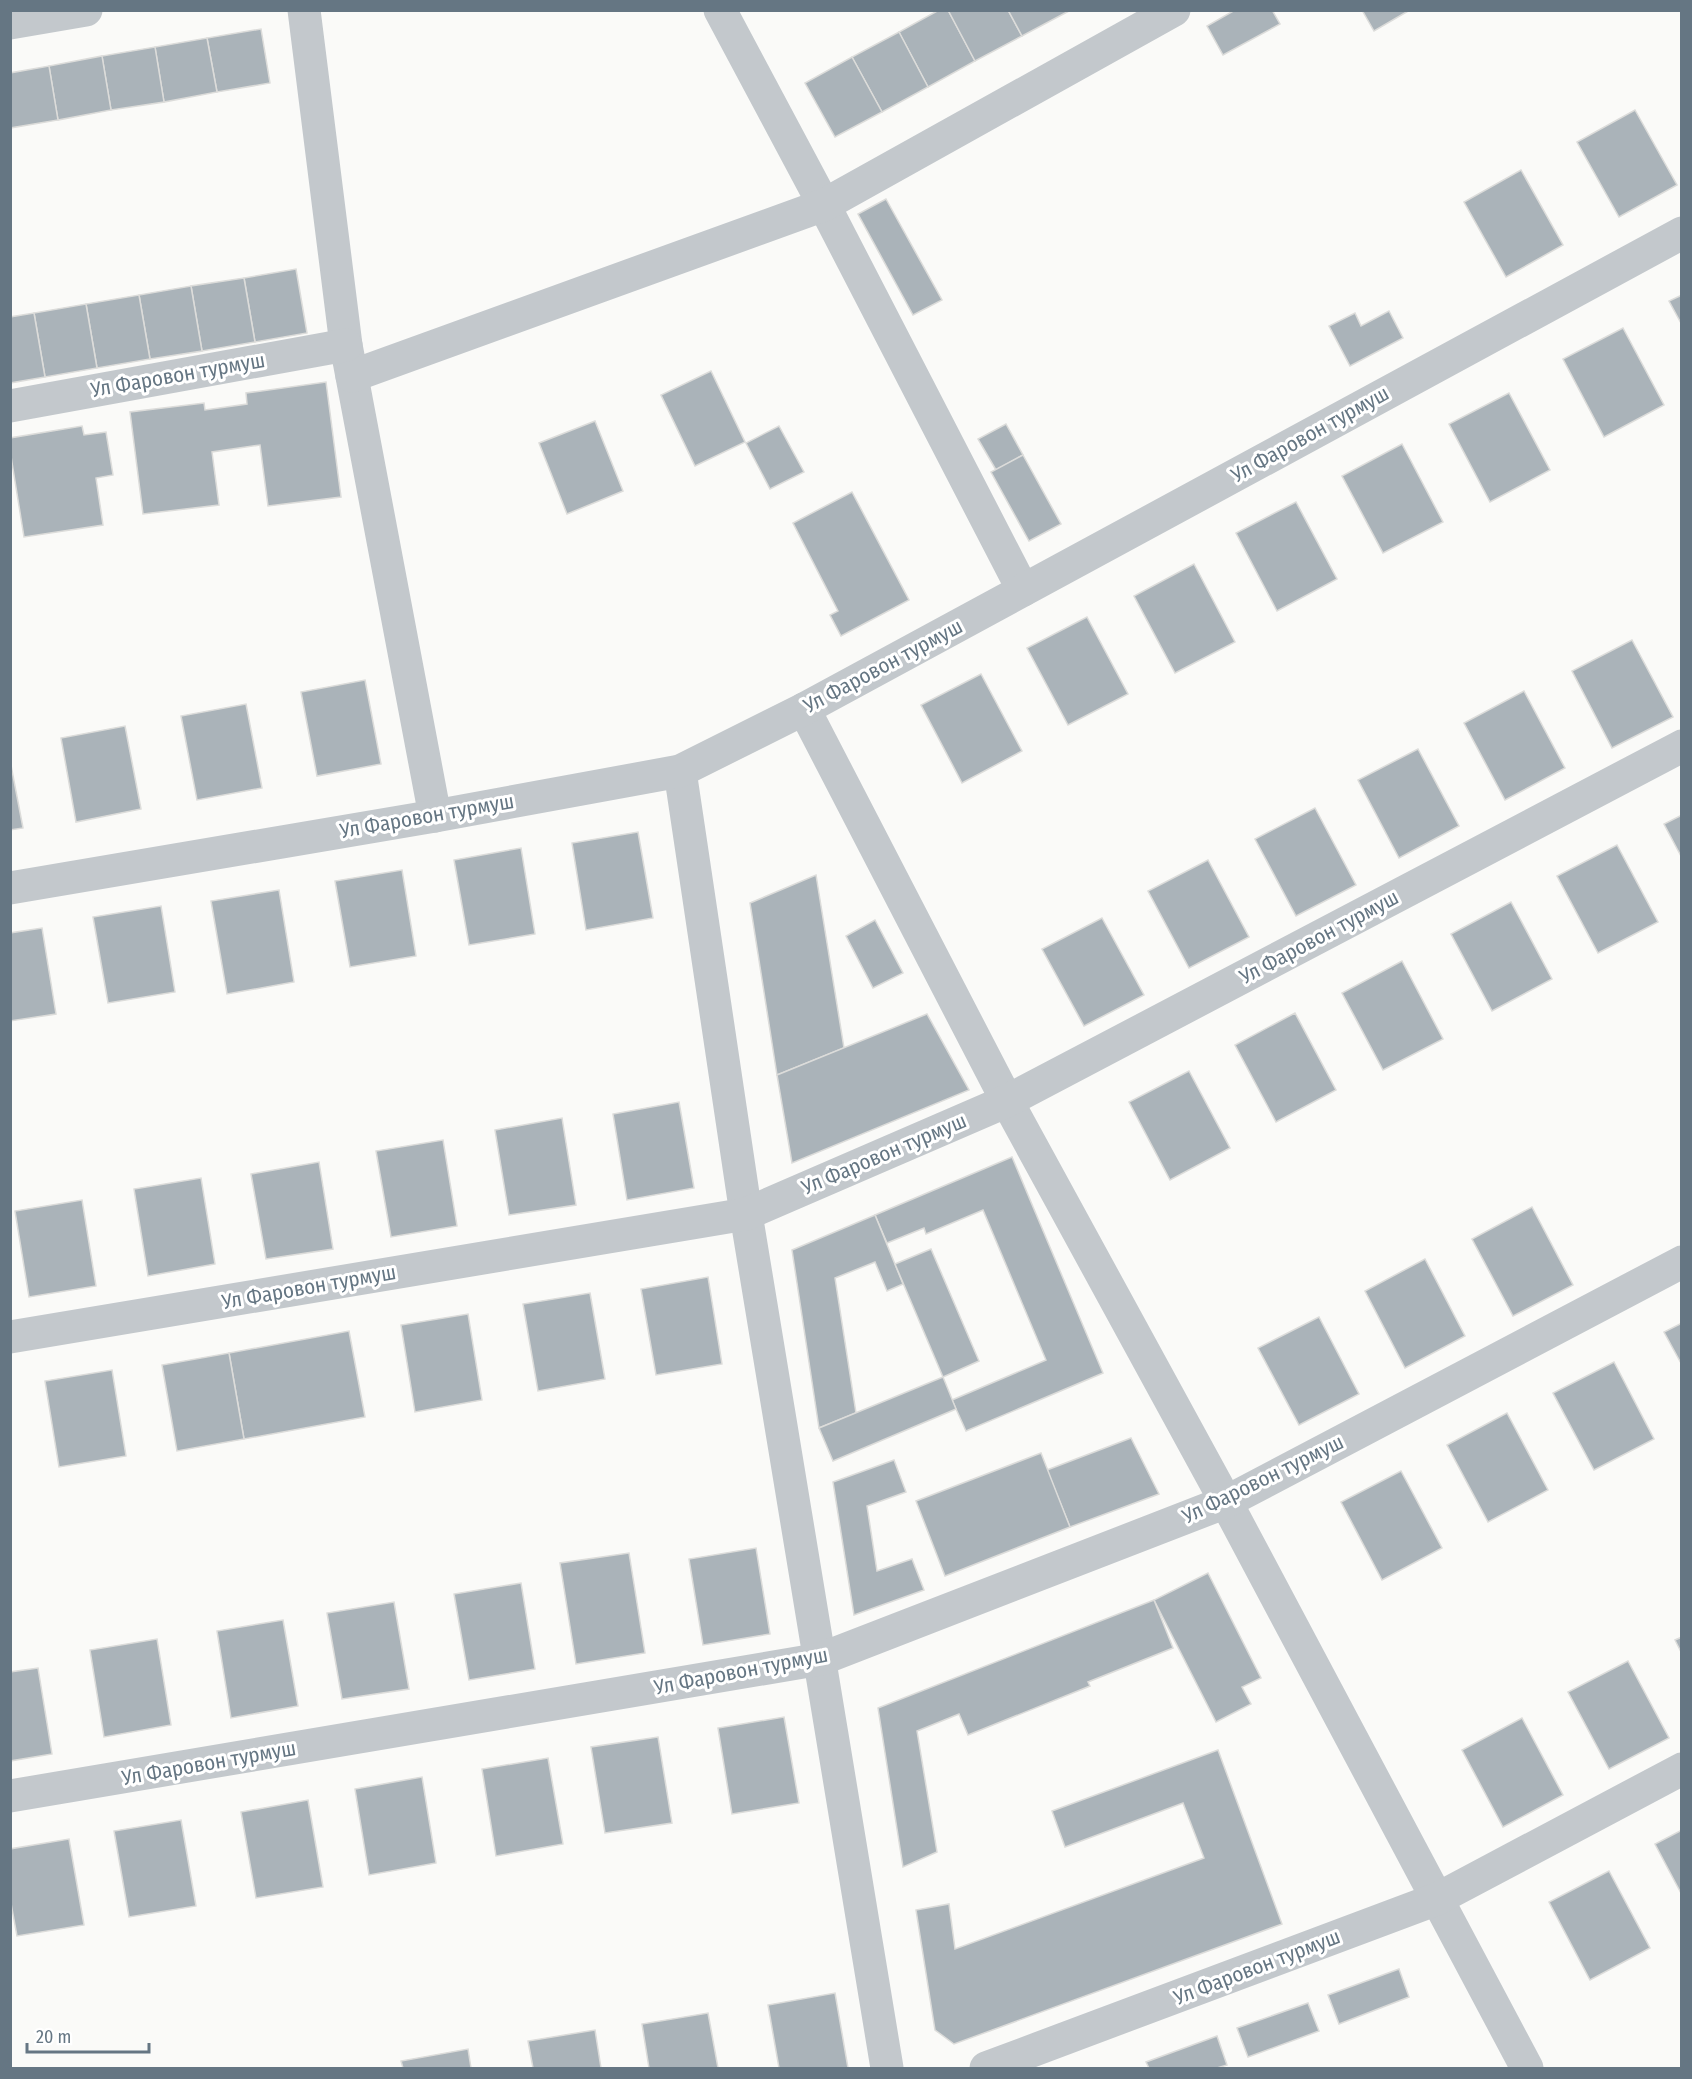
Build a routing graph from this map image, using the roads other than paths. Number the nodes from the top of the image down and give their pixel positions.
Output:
1 (86, 10) edge
2 (304, 10) edge
3 (720, 10) edge
4 (1174, 10) edge
5 (10, 23) edge
6 (824, 205) junction
7 (1682, 232) edge
8 (346, 345) junction
9 (352, 376) junction
10 (10, 406) edge
11 (1023, 590) junction
12 (804, 709) junction
13 (1682, 746) edge
14 (680, 771) junction
15 (435, 816) junction
16 (10, 888) edge
17 (1007, 1101) junction
18 (746, 1214) junction
19 (1682, 1262) edge
20 (10, 1337) edge
21 (1226, 1502) junction
22 (821, 1659) junction
23 (1682, 1769) edge
24 (10, 1796) edge
25 (1437, 1899) junction
26 (887, 2068) edge
27 (986, 2068) edge
28 (1527, 2068) edge

1 - 5 street
2 - 8 street
3 - 6 street
4 - 6 street
6 - 9 street
6 - 11 street
7 - 11 street, Ул Фаровон турмуш
8 - 9 street
8 - 10 street, Ул Фаровон турмуш
9 - 15 street
11 - 12 street, Ул Фаровон турмуш
12 - 14 street, Ул Фаровон турмуш
12 - 17 street
13 - 17 street, Ул Фаровон турмуш
14 - 15 street, Ул Фаровон турмуш
14 - 18 street
15 - 16 street, Ул Фаровон турмуш
17 - 18 street, Ул Фаровон турмуш
17 - 21 street
18 - 20 street, Ул Фаровон турмуш
18 - 22 street
19 - 21 street, Ул Фаровон турмуш
21 - 22 street, Ул Фаровон турмуш
21 - 25 street
22 - 24 street, Ул Фаровон турмуш
22 - 26 street
23 - 25 street, Ул Фаровон турмуш
25 - 27 street, Ул Фаровон турмуш
25 - 28 street

